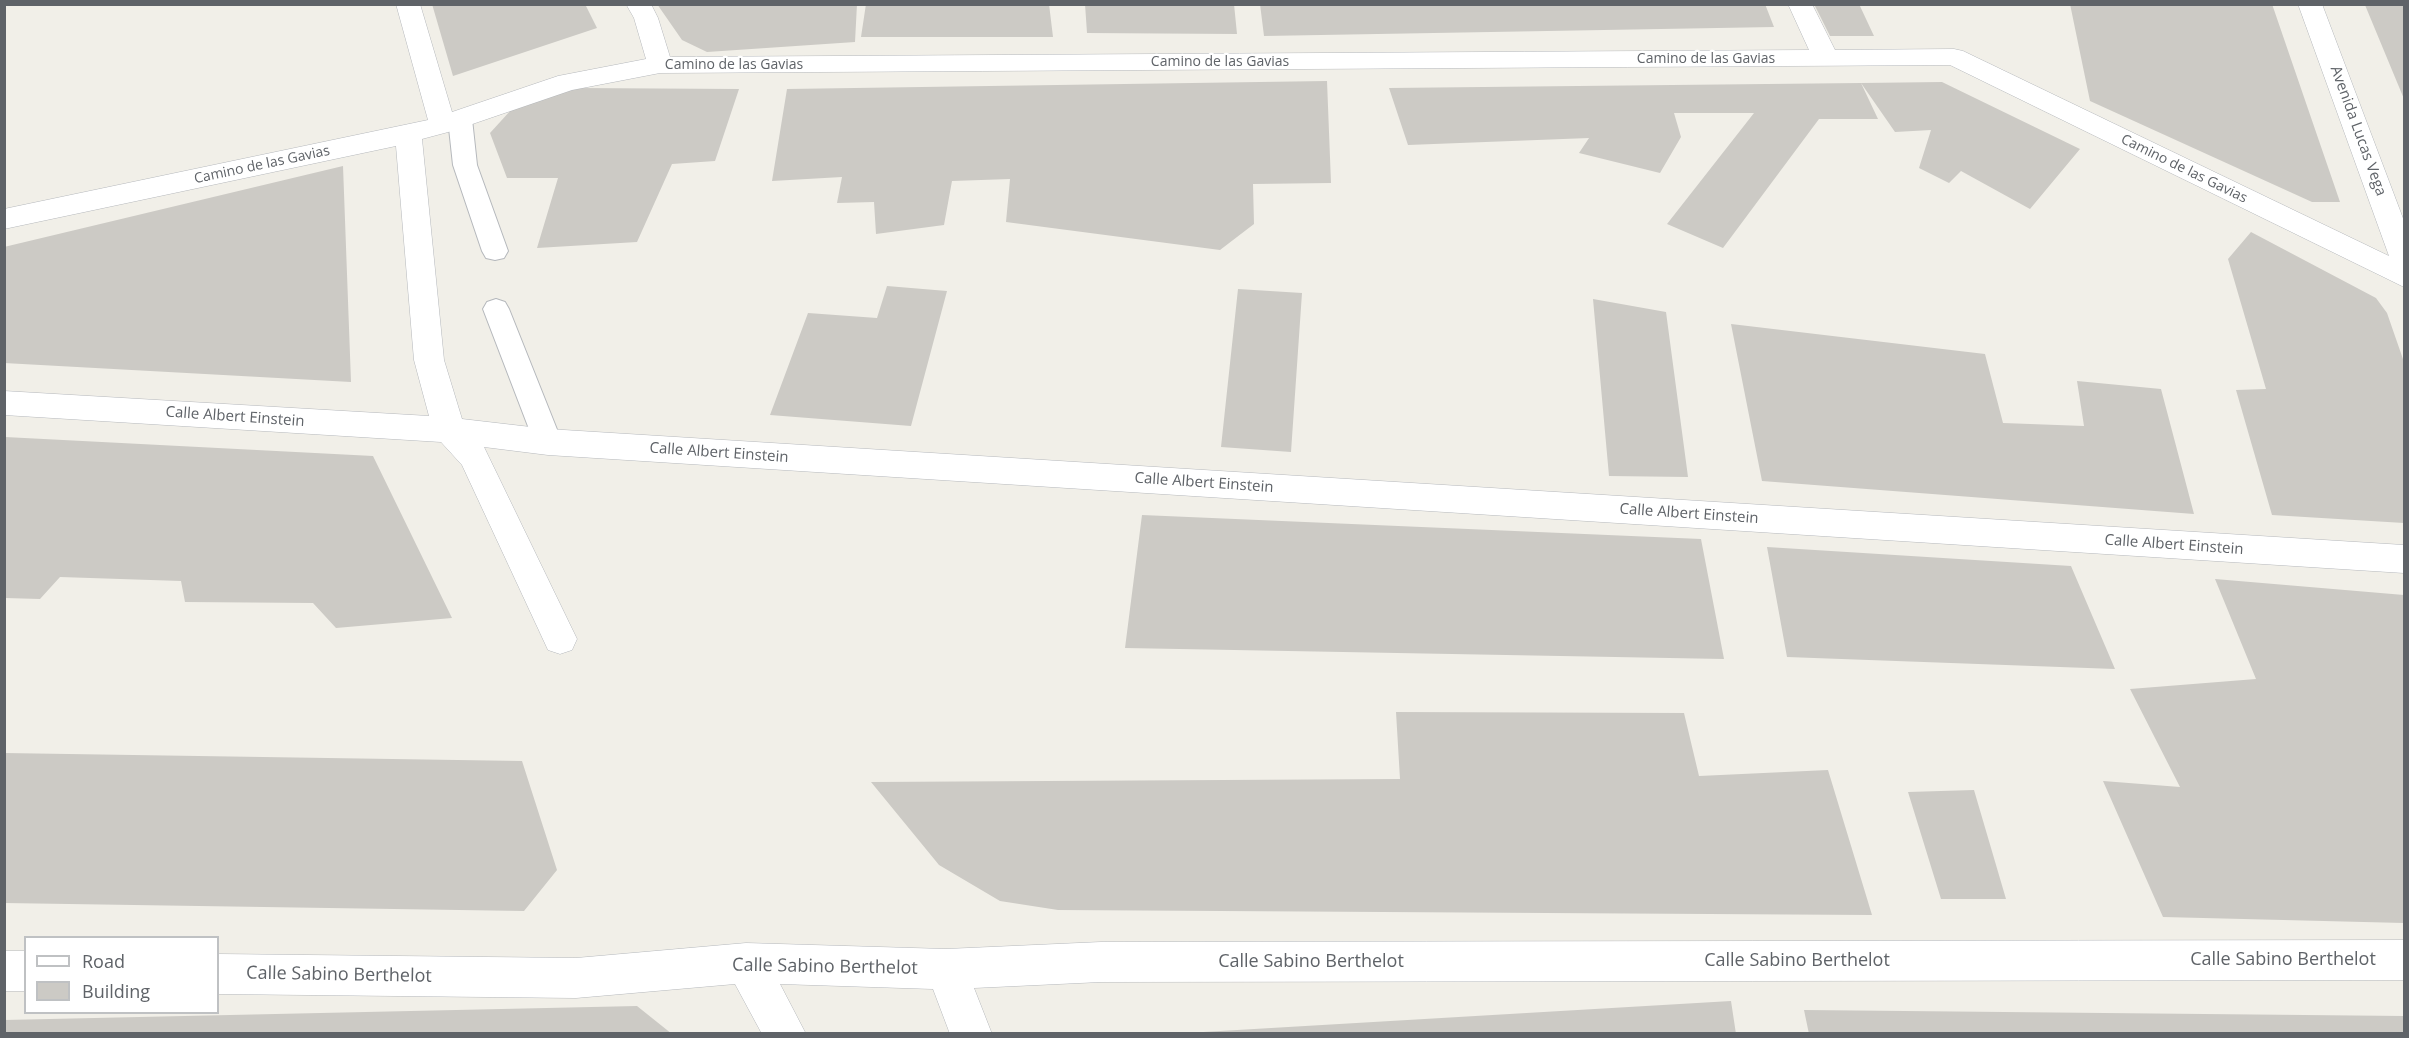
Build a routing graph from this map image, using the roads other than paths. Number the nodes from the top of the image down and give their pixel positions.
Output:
1 (408, 4) edge
2 (638, 4) edge
3 (1800, 4) edge
4 (2310, 4) edge
5 (1826, 58) junction
6 (660, 65) junction
7 (452, 122) junction
8 (408, 134) junction
9 (4, 219) edge
10 (495, 250) dead end
11 (2404, 258) edge
12 (2404, 276) edge
13 (496, 309) dead end
14 (4, 403) edge
15 (449, 430) junction
16 (548, 442) junction
17 (2404, 559) edge
18 (560, 639) dead end
19 (2404, 960) edge
20 (746, 963) junction
21 (945, 969) junction
22 (4, 971) edge
23 (24, 971) edge
24 (219, 974) edge
25 (785, 1034) edge
26 (971, 1034) edge

1 - 7 street
2 - 6 street
3 - 5 street
4 - 11 street, Avenida Lucas Vega
5 - 6 street, Camino de las Gavias
5 - 12 street, Camino de las Gavias
6 - 7 street, Camino de las Gavias
7 - 8 street, Camino de las Gavias
7 - 10 lane
8 - 9 street, Camino de las Gavias
8 - 15 street
13 - 16 lane
14 - 15 street, Calle Albert Einstein
15 - 16 street, Calle Albert Einstein
15 - 18 street
16 - 17 street, Calle Albert Einstein
19 - 21 street, Calle Sabino Berthelot
20 - 21 street, Calle Sabino Berthelot
20 - 24 street, Calle Sabino Berthelot
20 - 25 street
21 - 26 street
22 - 23 street

